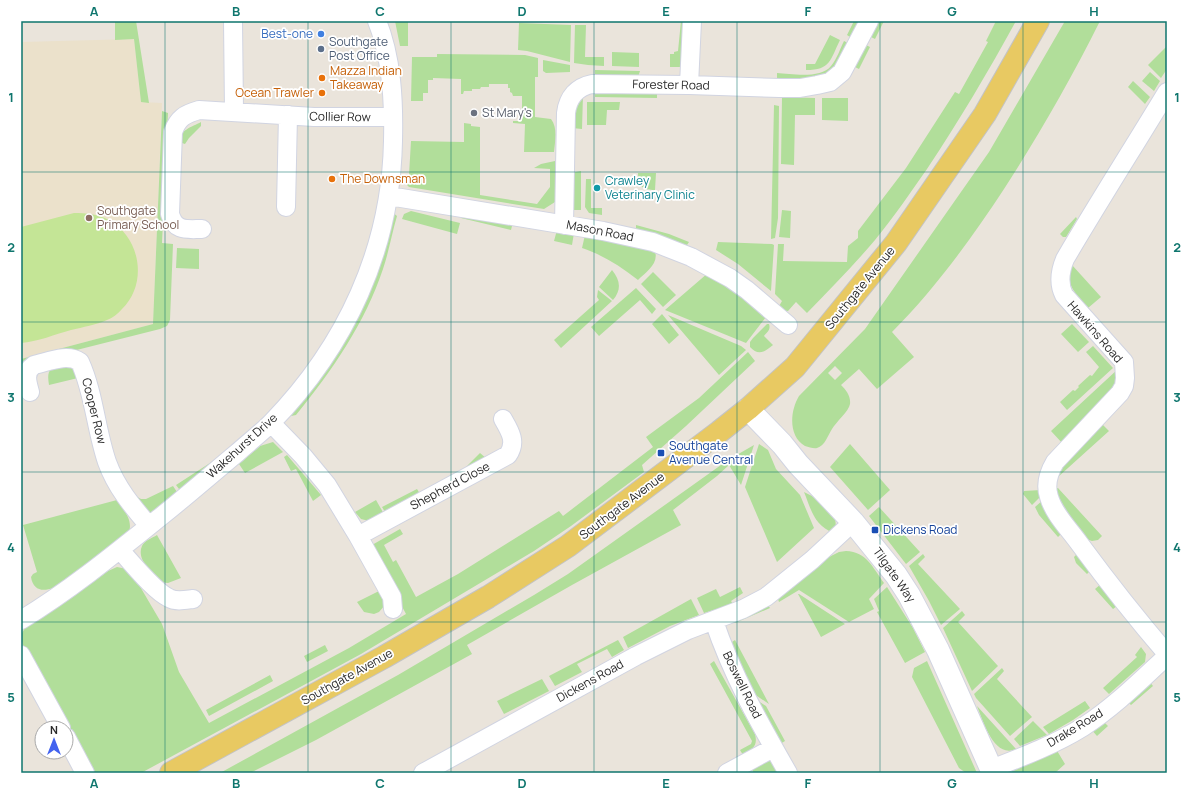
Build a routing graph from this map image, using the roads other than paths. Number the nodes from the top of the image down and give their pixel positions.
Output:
1 (233, 21) edge
2 (377, 21) edge
3 (692, 21) edge
4 (869, 21) edge
5 (1038, 21) edge
6 (689, 85) junction
7 (1167, 92) edge
8 (234, 111) junction
9 (288, 115) junction
10 (393, 117) junction
11 (389, 196) junction
12 (286, 207) dead end
13 (564, 224) junction
14 (202, 229) dead end
15 (788, 325) dead end
16 (30, 392) dead end
17 (748, 408) junction
18 (503, 420) dead end
19 (271, 423) junction
20 (853, 522) junction
21 (149, 526) junction
22 (358, 536) junction
23 (120, 550) junction
24 (193, 599) dead end
25 (393, 609) dead end
26 (21, 620) edge
27 (714, 621) junction
28 (21, 655) edge
29 (1167, 655) edge
30 (57, 720) edge
31 (773, 748) junction
32 (74, 753) edge
33 (992, 771) edge
34 (426, 772) edge
35 (85, 773) edge
36 (171, 773) edge
37 (727, 773) edge
38 (788, 773) edge

1 - 8 street
2 - 10 street, Wakehurst Drive
3 - 6 street
4 - 6 street, Forester Road
5 - 17 main road, Southgate Avenue
6 - 13 street, Forester Road
7 - 29 street, Hawkins Road
8 - 9 street, Collier Row
8 - 14 street, Collier Row
9 - 10 street, Collier Row
9 - 12 street
10 - 11 street, Wakehurst Drive
11 - 13 street, Mason Road
11 - 19 street, Wakehurst Drive
13 - 15 street, Mason Road
16 - 21 street, Cooper Row
17 - 20 street, Tilgate Way
17 - 36 main road, Southgate Avenue
18 - 22 street, Shepherd Close
19 - 21 street, Wakehurst Drive
19 - 22 street
20 - 27 street, Dickens Road
20 - 33 street, Tilgate Way
21 - 23 street, Wakehurst Drive
22 - 25 street
23 - 24 street
23 - 26 street, Wakehurst Drive
27 - 31 street, Boswell Road
27 - 34 street, Dickens Road
28 - 30 street
29 - 33 street, Drake Road
31 - 37 street
31 - 38 street, Boswell Road
32 - 35 street

